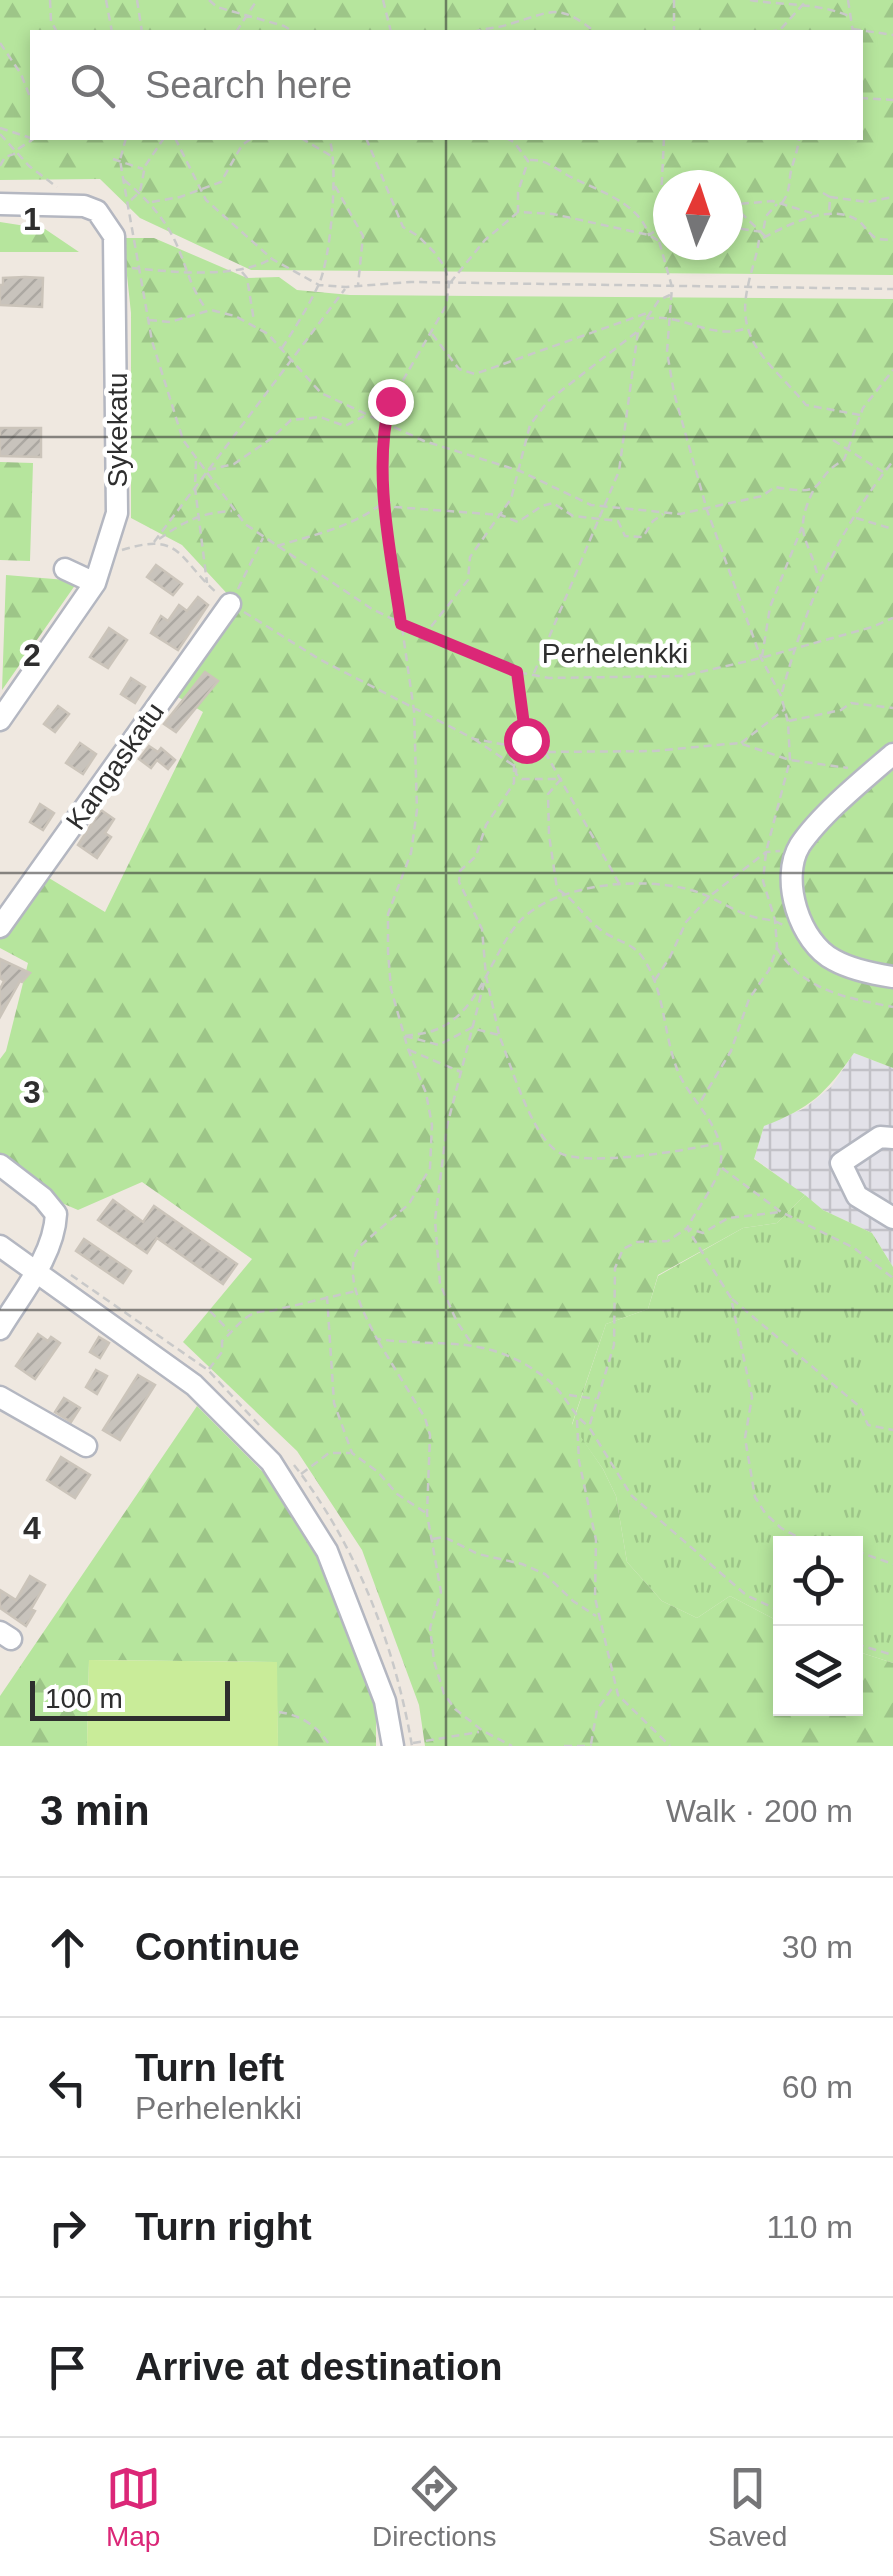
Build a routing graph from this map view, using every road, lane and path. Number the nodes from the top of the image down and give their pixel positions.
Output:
1 (50, 0) edge
2 (106, 0) edge
3 (137, 0) edge
4 (209, 0) edge
5 (257, 0) edge
6 (674, 0) edge
7 (750, 0) edge
8 (807, 0) edge
9 (814, 0) edge
10 (848, 0) edge
11 (385, 1) edge
12 (803, 6) junction
13 (249, 17) junction
14 (851, 17) junction
15 (786, 24) junction
16 (56, 30) edge
17 (112, 30) edge
18 (142, 30) edge
19 (239, 30) edge
20 (291, 30) edge
21 (391, 30) edge
22 (482, 30) edge
23 (593, 30) edge
24 (674, 30) edge
25 (780, 30) edge
26 (790, 30) dead end
27 (853, 30) edge
28 (863, 32) edge
29 (893, 35) edge
30 (0, 43) edge
31 (30, 97) edge
32 (863, 98) edge
33 (893, 100) edge
34 (0, 131) edge
35 (30, 137) edge
36 (31, 140) edge
37 (125, 140) edge
38 (163, 140) edge
39 (176, 140) edge
40 (249, 140) edge
41 (304, 140) edge
42 (328, 140) edge
43 (367, 140) edge
44 (510, 140) edge
45 (664, 140) edge
46 (799, 140) edge
47 (18, 152) junction
48 (333, 158) junction
49 (113, 159) dead end
50 (120, 160) junction
51 (528, 161) junction
52 (0, 166) edge
53 (144, 170) junction
54 (663, 170) edge
55 (123, 178) junction
56 (334, 185) junction
57 (200, 189) junction
58 (140, 192) junction
59 (822, 193) dead end
60 (830, 197) junction
61 (893, 198) edge
62 (77, 199) junction
63 (128, 202) junction
64 (149, 203) junction
65 (0, 204) edge
66 (780, 204) junction
67 (743, 207) edge
68 (518, 212) junction
69 (743, 214) edge
70 (819, 215) junction
71 (829, 216) junction
72 (743, 230) edge
73 (653, 232) edge
74 (764, 234) junction
75 (650, 235) junction
76 (653, 237) edge
77 (893, 240) edge
78 (272, 258) junction
79 (664, 260) edge
80 (140, 269) junction
81 (185, 270) junction
82 (241, 270) junction
83 (449, 284) junction
84 (319, 285) junction
85 (358, 286) junction
86 (748, 286) junction
87 (672, 287) junction
88 (346, 288) junction
89 (893, 289) edge
90 (671, 294) junction
91 (207, 310) junction
92 (650, 312) junction
93 (669, 318) junction
94 (646, 319) junction
95 (149, 320) junction
96 (255, 325) junction
97 (745, 328) junction
98 (638, 331) junction
99 (431, 332) junction
100 (282, 348) junction
101 (291, 359) junction
102 (893, 370) edge
103 (860, 415) junction
104 (364, 416) junction
105 (385, 422) junction
106 (833, 440) dead end
107 (850, 450) junction
108 (196, 458) junction
109 (893, 461) edge
110 (206, 470) junction
111 (520, 471) junction
112 (884, 472) junction
113 (196, 486) junction
114 (814, 490) junction
115 (386, 500) junction
116 (605, 507) junction
117 (707, 510) junction
118 (232, 511) junction
119 (664, 514) junction
120 (502, 515) junction
121 (199, 517) junction
122 (855, 518) junction
123 (600, 520) junction
124 (802, 527) junction
125 (893, 529) edge
126 (263, 537) junction
127 (153, 542) junction
128 (277, 546) junction
129 (106, 555) junction
130 (65, 570) dead end
131 (819, 578) junction
132 (95, 583) junction
133 (207, 584) junction
134 (230, 604) junction
135 (893, 618) edge
136 (401, 624) junction
137 (432, 639) junction
138 (794, 648) junction
139 (762, 658) junction
140 (517, 672) junction
141 (534, 675) junction
142 (781, 696) junction
143 (785, 708) junction
144 (893, 708) edge
145 (414, 711) junction
146 (0, 720) edge
147 (788, 722) junction
148 (474, 739) junction
149 (739, 744) junction
150 (514, 747) junction
151 (527, 749) junction
152 (545, 752) junction
153 (893, 754) edge
154 (790, 760) junction
155 (514, 766) junction
156 (868, 777) junction
157 (561, 780) junction
158 (766, 852) junction
159 (620, 886) junction
160 (564, 893) junction
161 (710, 896) junction
162 (775, 920) junction
163 (0, 927) edge
164 (787, 927) dead end
165 (777, 947) junction
166 (486, 976) junction
167 (893, 977) edge
168 (654, 981) junction
169 (893, 1008) edge
170 (471, 1028) junction
171 (499, 1035) junction
172 (404, 1036) junction
173 (408, 1050) junction
174 (461, 1072) junction
175 (699, 1104) junction
176 (893, 1138) edge
177 (719, 1143) junction
178 (0, 1165) edge
179 (720, 1167) junction
180 (781, 1212) junction
181 (893, 1218) edge
182 (688, 1228) junction
183 (0, 1246) edge
184 (35, 1270) junction
185 (893, 1278) edge
186 (358, 1290) junction
187 (327, 1296) junction
188 (731, 1298) junction
189 (210, 1310) dead end
190 (0, 1329) edge
191 (231, 1333) junction
192 (377, 1339) junction
193 (472, 1344) junction
194 (208, 1370) dead end
195 (566, 1395) junction
196 (0, 1397) edge
197 (597, 1399) junction
198 (577, 1417) junction
199 (589, 1427) junction
200 (893, 1430) edge
201 (86, 1446) dead end
202 (352, 1453) junction
203 (301, 1474) dead end
204 (427, 1514) junction
205 (796, 1536) edge
206 (431, 1540) junction
207 (863, 1553) edge
208 (893, 1564) edge
209 (773, 1608) edge
210 (599, 1619) junction
211 (863, 1646) edge
212 (893, 1655) edge
213 (613, 1685) junction
214 (280, 1712) dead end
215 (483, 1731) junction
216 (402, 1745) edge
217 (592, 1745) edge
218 (330, 1746) edge
219 (512, 1746) edge
220 (564, 1746) edge
221 (670, 1746) edge

1 - 16 path
2 - 17 path
3 - 18 path
4 - 13 path
5 - 13 path
6 - 24 path
7 - 12 path
8 - 12 path
9 - 12 path
10 - 14 path
11 - 21 path
12 - 14 path
12 - 15 path
13 - 19 path
13 - 20 path
14 - 27 path
15 - 25 path
15 - 26 path
22 - 23 path
28 - 29 path
30 - 31 path
32 - 33 path
34 - 35 path
34 - 47 path
36 - 47 path
37 - 50 path, Perhelenkki
38 - 53 path
39 - 57 path
40 - 57 path
41 - 48 path
42 - 48 path
43 - 83 path
44 - 51 path
45 - 54 path
46 - 66 path
47 - 52 path
47 - 62 path
48 - 56 path
49 - 50 path
50 - 53 path
50 - 55 path, Perhelenkki
51 - 68 path
51 - 75 path
53 - 58 path
55 - 58 path
55 - 63 path, Perhelenkki
56 - 84 path
56 - 85 path
57 - 64 path
57 - 78 path
58 - 63 path
58 - 64 path
59 - 60 path
60 - 61 path
60 - 71 path
62 - 65 street
62 - 129 street, Sykekatu
63 - 80 path, Perhelenkki
64 - 81 path
66 - 67 path
66 - 70 path
66 - 74 path
68 - 75 path
68 - 83 path
69 - 74 path
70 - 71 path
70 - 74 path
71 - 77 path
72 - 74 path
73 - 75 path
74 - 86 path
75 - 76 path
78 - 82 path
78 - 84 path
79 - 87 path
80 - 81 path
80 - 95 path, Perhelenkki
81 - 82 path
81 - 91 path
82 - 96 path
83 - 85 path
83 - 87 path
83 - 99 path
84 - 88 path
84 - 100 path
85 - 88 path
86 - 87 path
86 - 89 path
86 - 97 path
87 - 90 path
88 - 101 path
90 - 92 path
90 - 93 path
91 - 95 path
91 - 96 path
92 - 94 path
92 - 99 path
93 - 94 path
93 - 97 path
93 - 117 path
94 - 98 path
95 - 108 path, Perhelenkki
96 - 100 path
97 - 103 path
98 - 111 path
98 - 116 path
99 - 105 path
100 - 101 path
101 - 104 path
101 - 110 path
102 - 103 path
103 - 107 path
104 - 105 path
104 - 110 path
105 - 111 path
105 - 115 path
106 - 107 path
107 - 112 path
107 - 114 path
108 - 110 path, Perhelenkki
108 - 113 path
109 - 112 path
110 - 113 path
110 - 118 path, Perhelenkki
111 - 116 path
111 - 120 path
112 - 122 path
113 - 121 path
113 - 127 path
114 - 117 path
114 - 124 path
115 - 120 path
115 - 128 path
115 - 136 path
116 - 119 path
116 - 123 path
117 - 119 path
117 - 139 path
118 - 121 path
118 - 126 path, Perhelenkki
119 - 123 path
120 - 123 path
120 - 137 path
121 - 127 path
121 - 133 path
122 - 125 path
122 - 131 path
123 - 141 path
124 - 131 path
124 - 139 path
126 - 128 path, Perhelenkki
126 - 134 path
127 - 129 path
127 - 133 path
128 - 136 path, Perhelenkki
129 - 132 street, Sykekatu
130 - 132 street
131 - 138 path
132 - 146 street, Sykekatu
133 - 134 path
134 - 145 path
134 - 163 street, Kangaskatu
135 - 138 path, Perhelenkki
136 - 137 path, Perhelenkki
136 - 145 path
137 - 140 path, Perhelenkki
138 - 139 path, Perhelenkki
138 - 142 path
139 - 141 path, Perhelenkki
139 - 142 path
140 - 141 path, Perhelenkki
140 - 151 path
142 - 143 path
143 - 147 path
143 - 149 path
144 - 147 path
145 - 148 path
145 - 172 path
147 - 154 path
148 - 150 path
148 - 155 path
149 - 152 path
149 - 154 path
150 - 151 path
150 - 155 path
151 - 152 path
152 - 157 path
153 - 156 street
154 - 156 path
154 - 158 path
155 - 157 path
155 - 166 path
156 - 167 street
157 - 159 path
157 - 160 path
158 - 161 path
158 - 162 path
159 - 160 path
159 - 161 path
160 - 166 path
160 - 168 path
161 - 162 path
161 - 168 path
162 - 164 path
162 - 165 path
165 - 169 path
165 - 175 path
166 - 170 path
166 - 171 path
166 - 172 path
168 - 175 path
170 - 171 path
170 - 172 path
170 - 174 path
171 - 177 path
172 - 173 path
173 - 174 path
173 - 186 path
174 - 193 path
175 - 177 path
176 - 181 street
177 - 179 path
178 - 184 street
179 - 180 path
179 - 182 path
180 - 182 path
180 - 185 path
182 - 188 path
182 - 197 path
183 - 184 street
184 - 190 street
184 - 216 street
186 - 187 path
186 - 192 path
187 - 191 path
187 - 202 path
188 - 200 path
188 - 205 path
189 - 191 path
191 - 194 path
192 - 193 path
192 - 204 path
193 - 195 path
195 - 197 path
195 - 198 path
196 - 201 street
197 - 199 path
198 - 199 path
198 - 210 path
199 - 209 path
202 - 203 path
202 - 204 path
204 - 206 path
206 - 210 path
206 - 215 path
207 - 208 path
210 - 213 path
211 - 212 path
213 - 217 path
213 - 221 path
214 - 218 path
215 - 216 path
215 - 219 path
217 - 220 path

